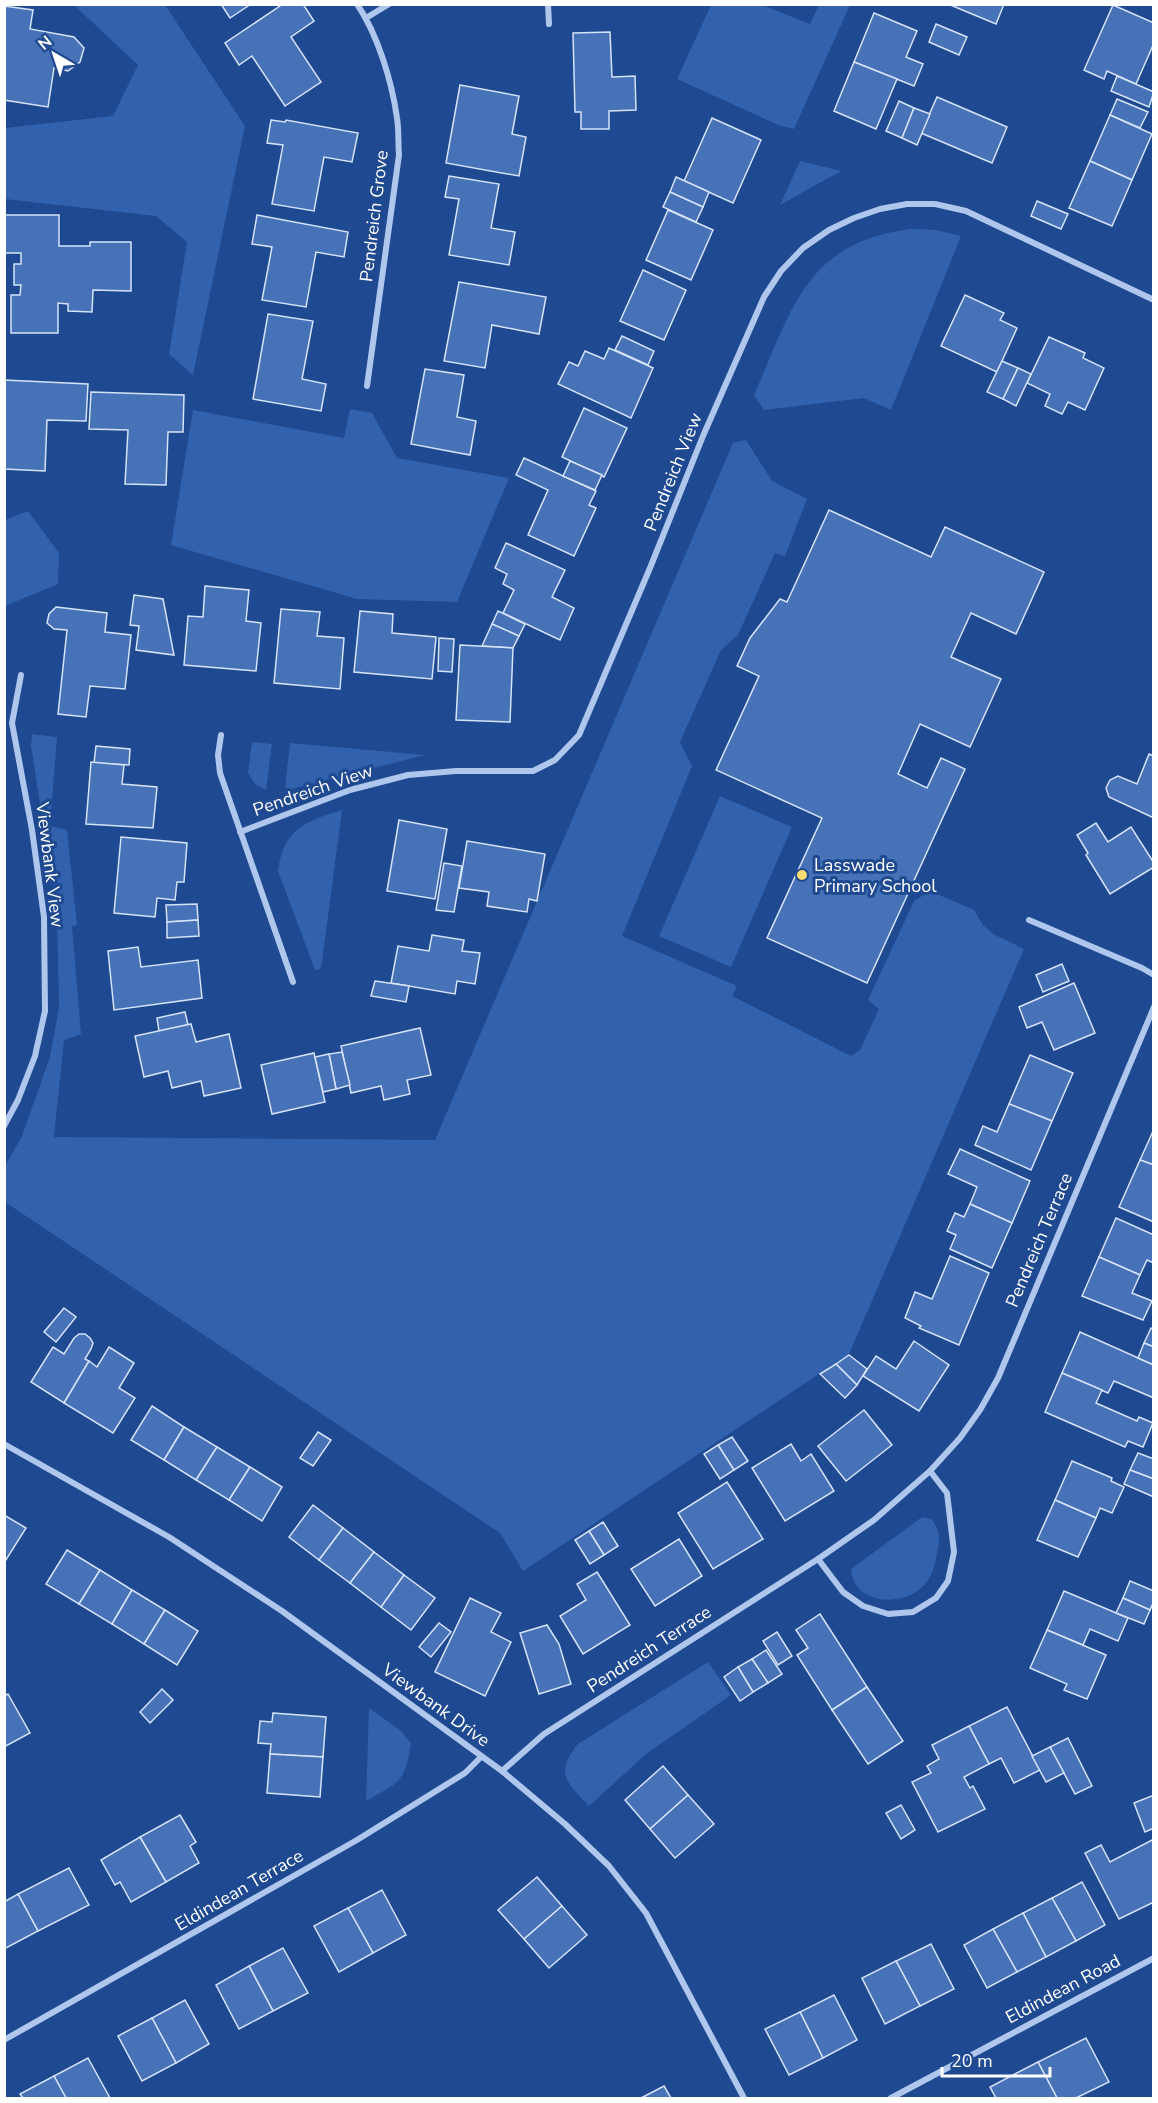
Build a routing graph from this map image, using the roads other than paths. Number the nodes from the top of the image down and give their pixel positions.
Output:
1 (357, 4) edge
2 (389, 4) edge
3 (548, 4) edge
4 (366, 18) junction
5 (549, 24) dead end
6 (1154, 300) edge
7 (367, 386) dead end
8 (21, 675) dead end
9 (220, 735) dead end
10 (240, 832) junction
11 (1029, 920) dead end
12 (1154, 975) edge
13 (292, 981) dead end
14 (1154, 1007) edge
15 (4, 1126) edge
16 (4, 1444) edge
17 (930, 1471) junction
18 (818, 1559) junction
19 (481, 1757) junction
20 (502, 1771) junction
21 (1154, 1958) edge
22 (4, 2040) edge
23 (744, 2098) edge
24 (891, 2098) edge

1 - 4 street, Pendreich Grove
2 - 4 street
3 - 5 street
4 - 7 street, Pendreich Grove
6 - 10 street, Pendreich View
8 - 15 street, Viewbank View
9 - 10 street, Pendreich View
10 - 13 street, Pendreich View
11 - 12 street
14 - 17 street, Pendreich Terrace
16 - 19 street, Viewbank Drive
17 - 18 street, Pendreich Terrace
17 - 18 street
18 - 20 street, Pendreich Terrace
19 - 20 street, Viewbank Drive
19 - 22 street, Eldindean Terrace
20 - 23 street, Viewbank Drive
21 - 24 street, Eldindean Road

